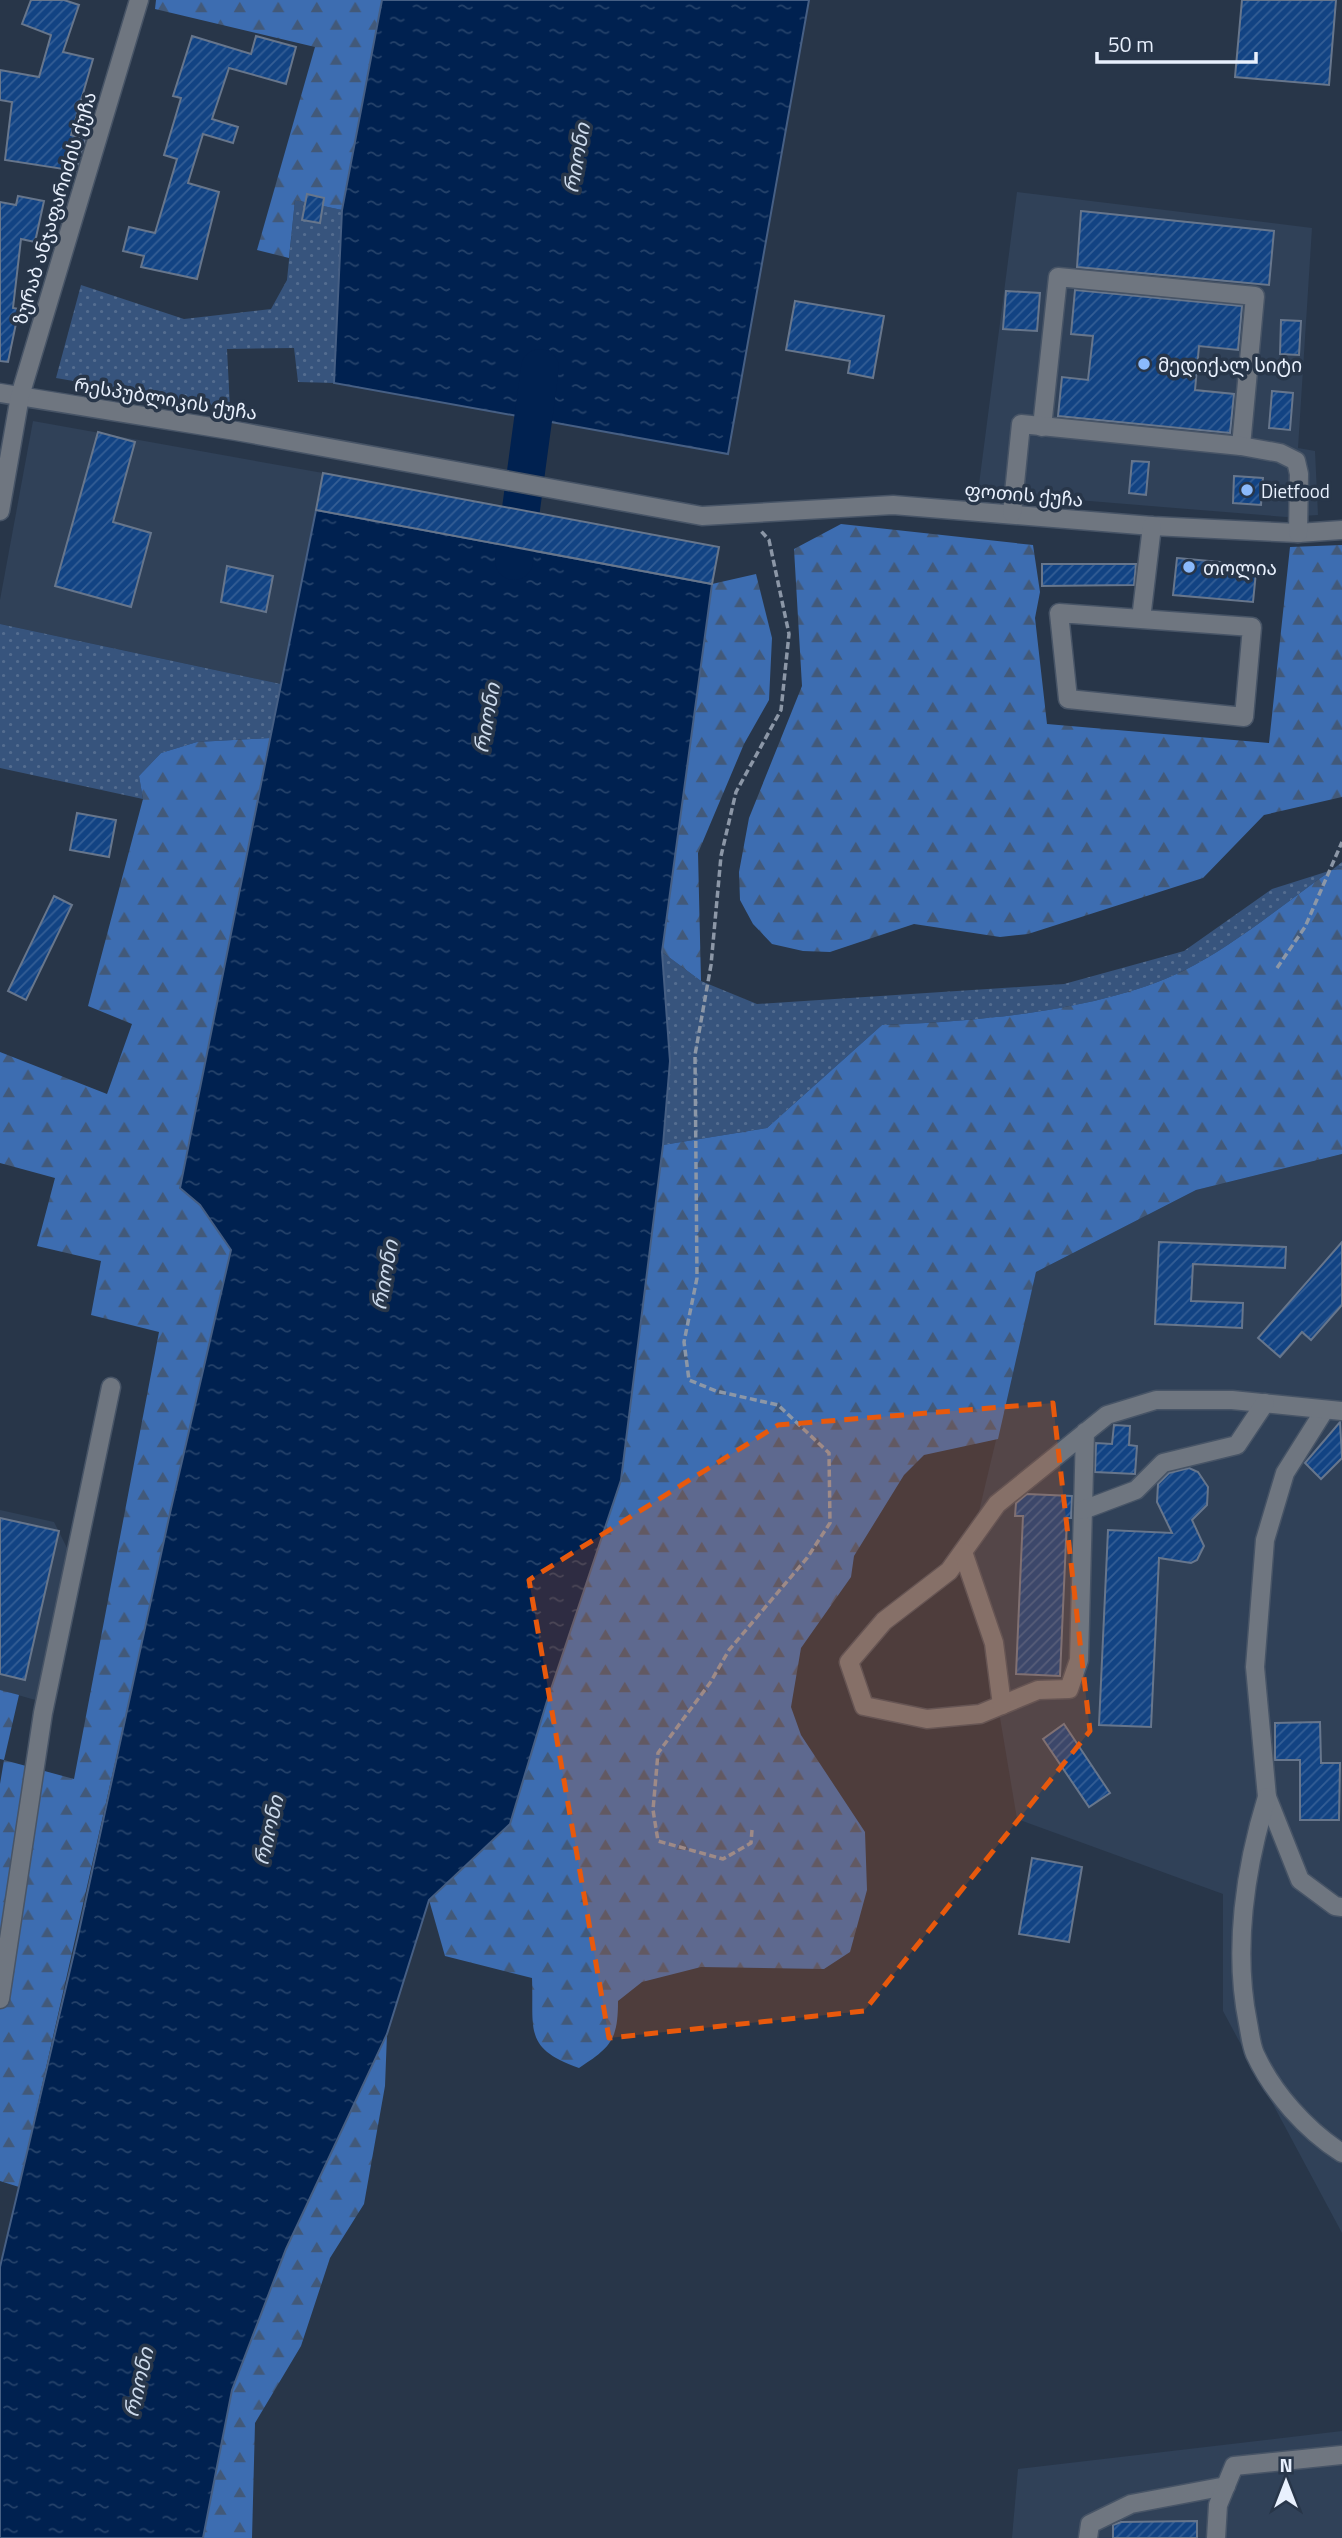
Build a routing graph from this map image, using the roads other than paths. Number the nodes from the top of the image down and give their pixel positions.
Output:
1 (139, 0) edge
2 (0, 393) edge
3 (20, 396) junction
4 (1042, 427) junction
5 (1241, 446) junction
6 (0, 511) edge
7 (1012, 513) junction
8 (702, 516) joint
9 (1152, 526) junction
10 (1342, 530) edge
11 (1298, 533) junction
12 (1141, 618) junction
13 (111, 1387) dead end
14 (1265, 1404) junction
15 (1324, 1410) junction
16 (1342, 1411) edge
17 (1085, 1432) junction
18 (1083, 1510) junction
19 (963, 1552) junction
20 (1002, 1705) junction
21 (1267, 1797) junction
22 (1342, 1907) edge
23 (0, 1999) edge
24 (1342, 2153) edge
25 (1342, 2455) edge
26 (1226, 2486) junction
27 (1088, 2538) edge
28 (1216, 2538) edge

1 - 3 street, ზურაბ ანჯაფარიძის ქუჩა
2 - 3 street, რესპუბლიკის ქუჩა
3 - 6 street, ზურაბ ანჯაფარიძის ქუჩა
3 - 8 street, რესპუბლიკის ქუჩა
4 - 5 street
4 - 5 street
4 - 7 street
5 - 11 street
7 - 8 street, ფოთის ქუჩა
7 - 9 street, ფოთის ქუჩა
9 - 11 street, ფოთის ქუჩა
9 - 12 street
10 - 11 street, ფოთის ქუჩა
12 - 12 street
13 - 23 street
14 - 15 street
14 - 17 street
14 - 18 street
15 - 16 street
15 - 21 street
17 - 18 street
17 - 19 street
18 - 20 street
19 - 20 street
19 - 20 street
21 - 22 street
21 - 24 street
25 - 26 street
26 - 27 street
26 - 28 street

